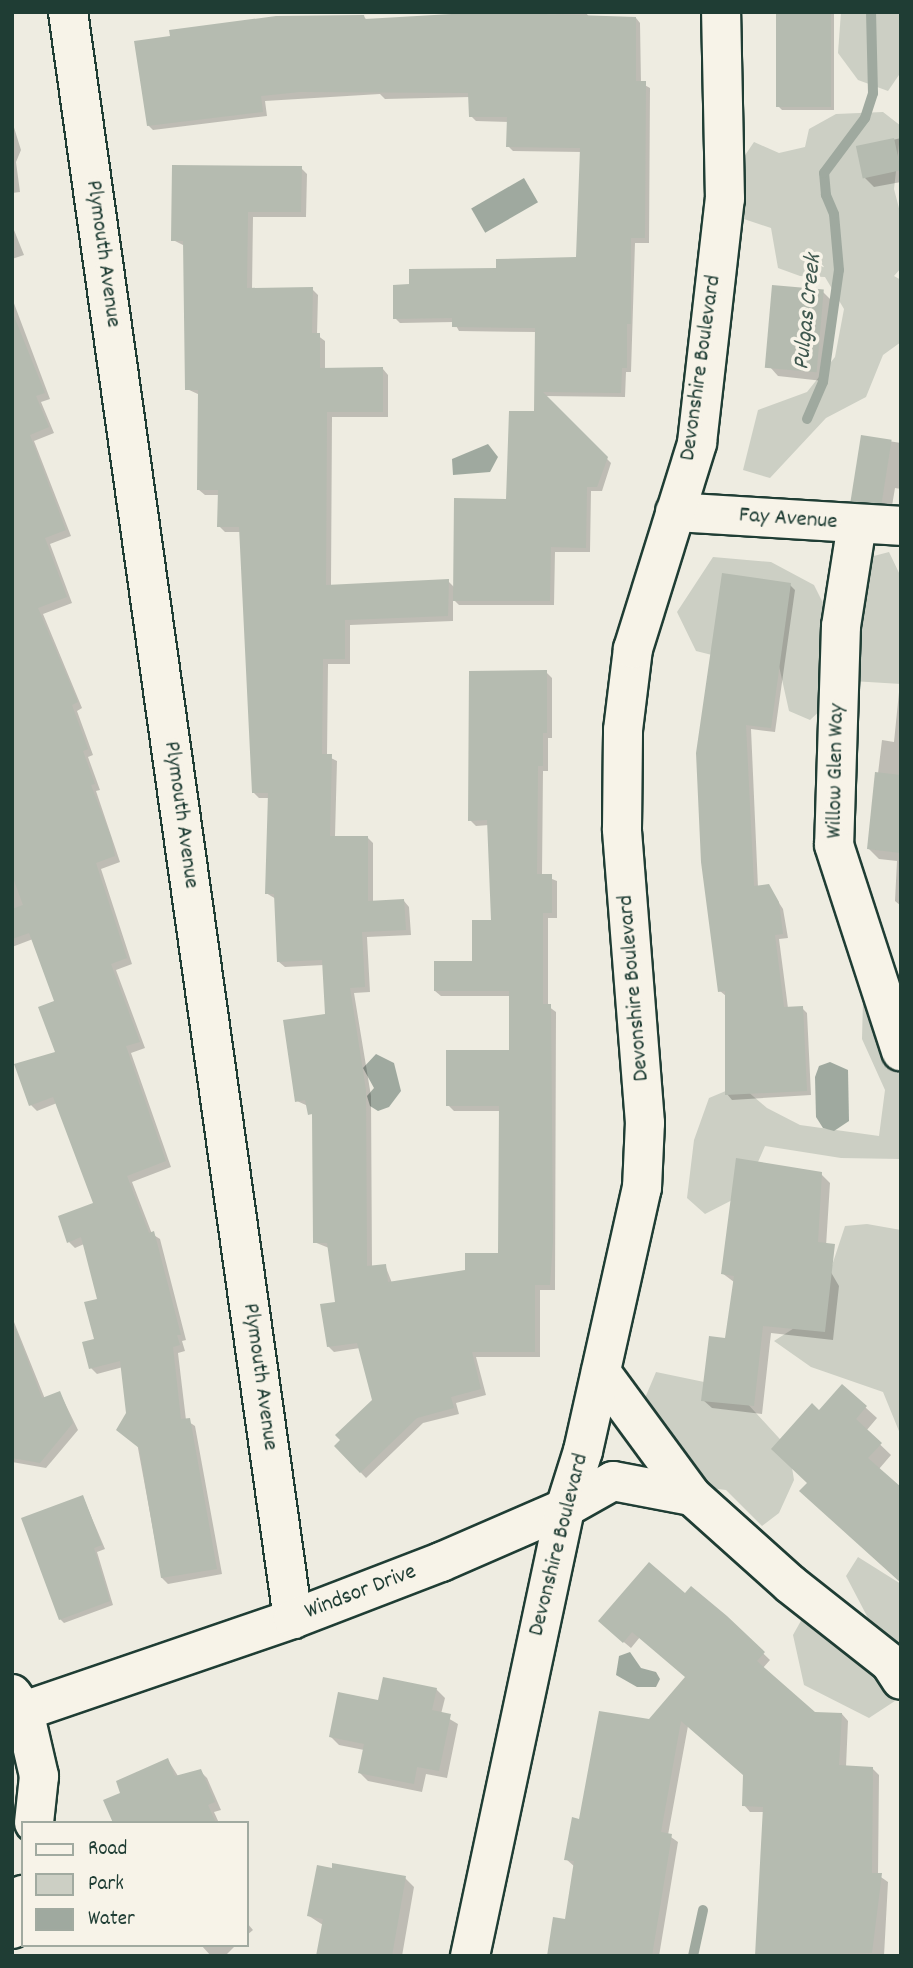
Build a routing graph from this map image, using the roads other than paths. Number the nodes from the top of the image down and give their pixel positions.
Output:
1 (68, 12) edge
2 (721, 12) edge
3 (675, 512) junction
4 (857, 524) junction
5 (901, 526) edge
6 (901, 1051) edge
7 (601, 1372) junction
8 (692, 1496) junction
9 (565, 1508) junction
10 (293, 1619) junction
11 (901, 1680) edge
12 (16, 1703) edge
13 (34, 1821) edge
14 (21, 1901) edge
15 (12, 1929) edge
16 (470, 1956) edge

1 - 10 street, Plymouth Avenue
2 - 3 street, Devonshire Boulevard
3 - 4 street, Fay Avenue
3 - 7 street, Devonshire Boulevard
4 - 5 street, Fay Avenue
4 - 6 street, Willow Glen Way
7 - 8 street
7 - 9 street, Devonshire Boulevard
8 - 9 street, Windsor Drive
8 - 11 street
9 - 10 street, Windsor Drive
9 - 16 street, Devonshire Boulevard
10 - 12 street, Windsor Drive
12 - 13 street
14 - 15 street

